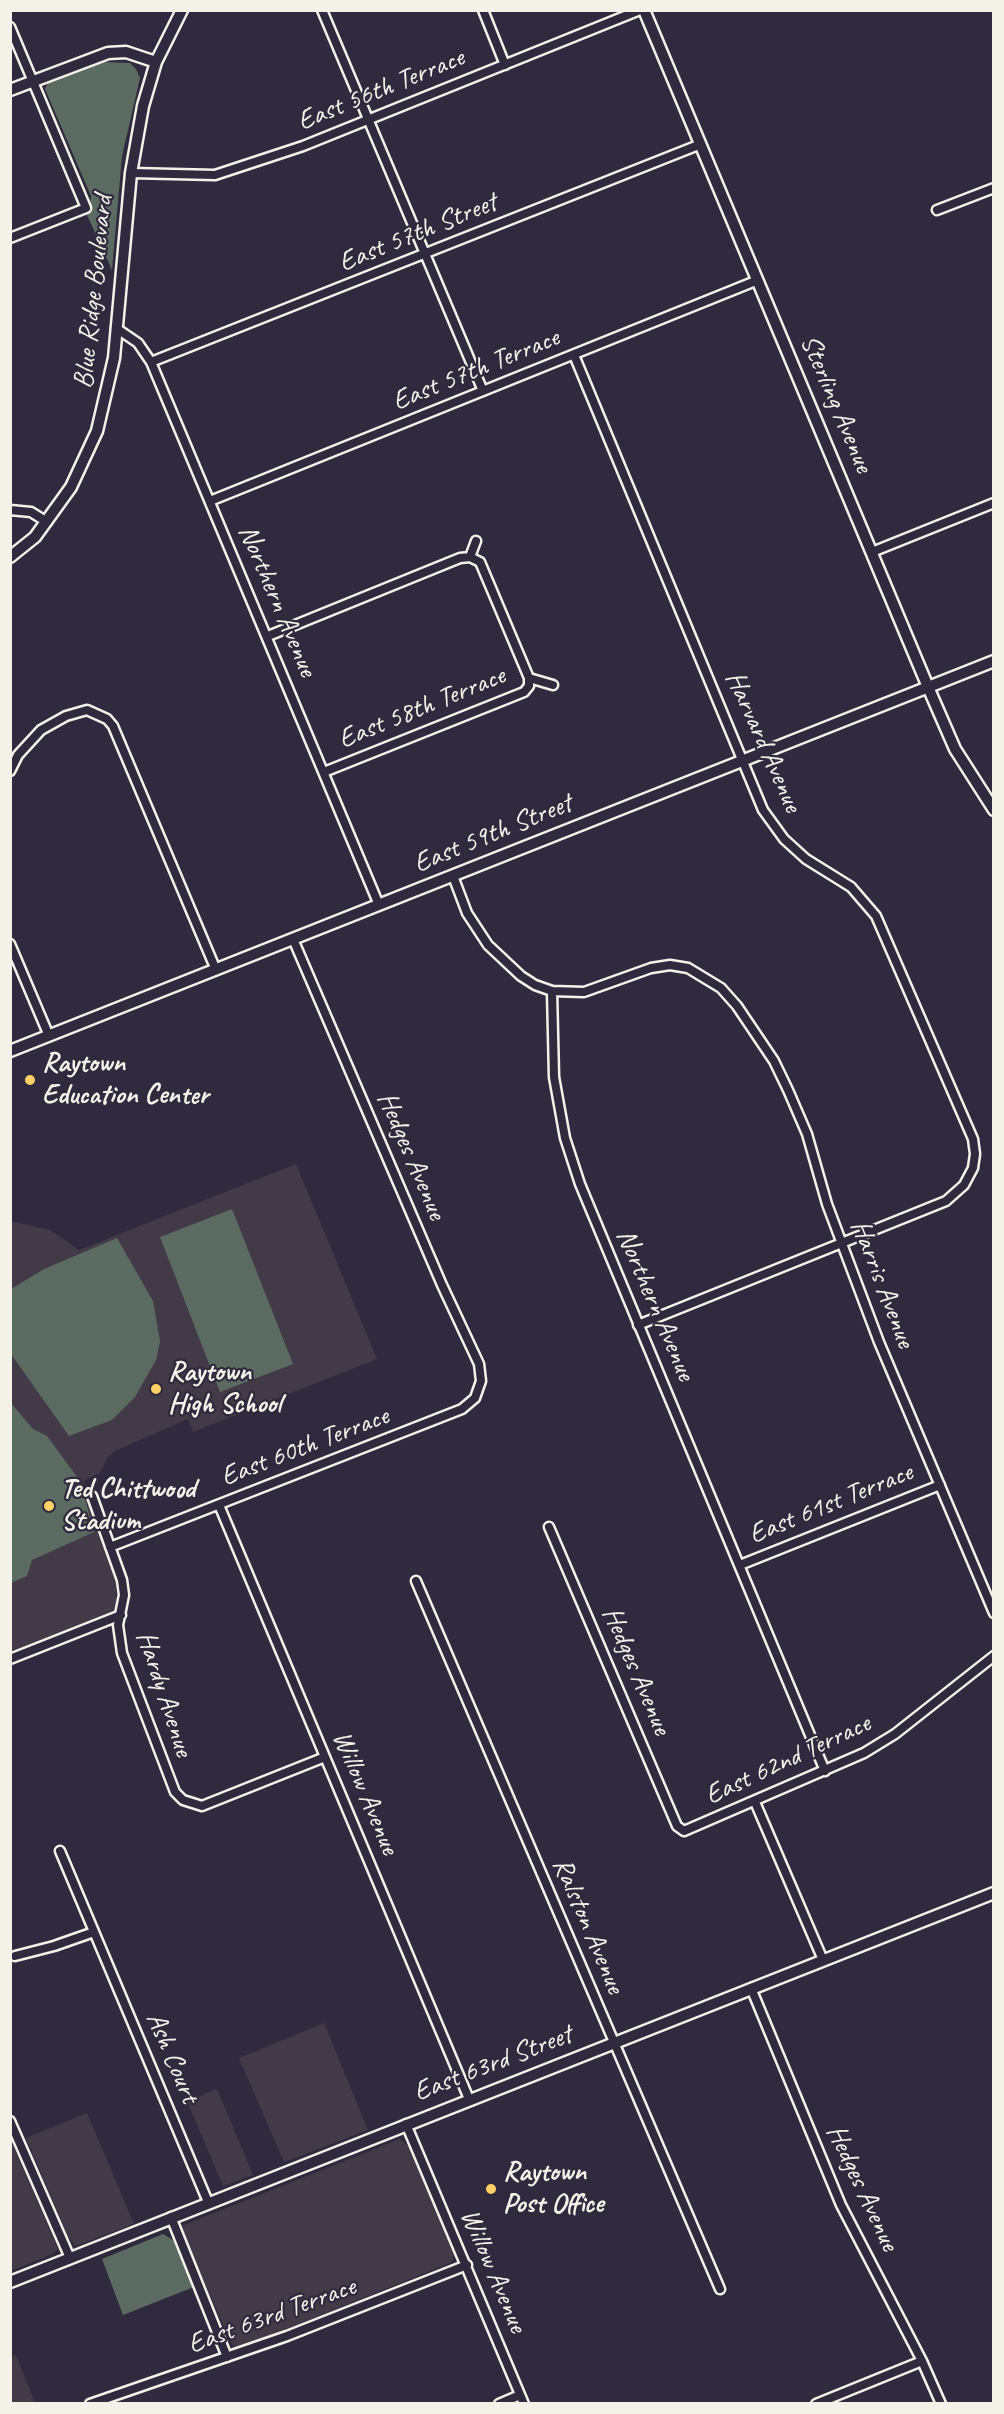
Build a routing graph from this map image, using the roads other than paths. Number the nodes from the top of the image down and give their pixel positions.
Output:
1 (182, 10) edge
2 (322, 10) edge
3 (483, 10) edge
4 (642, 10) edge
5 (10, 27) edge
6 (156, 62) junction
7 (505, 65) junction
8 (33, 81) junction
9 (10, 90) edge
10 (368, 120) junction
11 (700, 144) junction
12 (131, 173) junction
13 (993, 188) edge
14 (937, 210) dead end
15 (10, 238) edge
16 (425, 255) junction
17 (758, 280) junction
18 (116, 328) junction
19 (574, 355) junction
20 (152, 362) junction
21 (483, 391) junction
22 (210, 501) junction
23 (993, 503) edge
24 (10, 510) edge
25 (47, 522) junction
26 (476, 541) dead end
27 (872, 552) junction
28 (10, 557) edge
29 (470, 557) junction
30 (267, 636) junction
31 (993, 661) edge
32 (529, 678) junction
33 (553, 685) dead end
34 (928, 687) junction
35 (14, 753) edge
36 (743, 760) junction
37 (10, 771) edge
38 (324, 772) junction
39 (993, 810) edge
40 (453, 876) junction
41 (380, 905) junction
42 (293, 939) junction
43 (10, 944) edge
44 (216, 970) junction
45 (552, 991) junction
46 (49, 1036) junction
47 (10, 1051) edge
48 (842, 1242) junction
49 (638, 1325) junction
50 (477, 1392) joint
51 (940, 1485) junction
52 (92, 1496) dead end
53 (219, 1505) junction
54 (549, 1527) dead end
55 (110, 1547) junction
56 (740, 1565) junction
57 (416, 1581) dead end
58 (993, 1613) edge
59 (121, 1615) junction
60 (993, 1656) edge
61 (10, 1659) edge
62 (325, 1757) junction
63 (825, 1771) junction
64 (755, 1802) junction
65 (684, 1831) joint
66 (60, 1851) dead end
67 (993, 1893) edge
68 (94, 1932) junction
69 (15, 1956) dead end
70 (823, 1960) junction
71 (751, 1988) junction
72 (615, 2042) junction
73 (469, 2100) junction
74 (10, 2121) edge
75 (406, 2124) junction
76 (208, 2202) junction
77 (171, 2217) junction
78 (70, 2258) junction
79 (467, 2265) junction
80 (10, 2282) edge
81 (720, 2289) dead end
82 (227, 2357) junction
83 (922, 2361) junction
84 (522, 2399) edge
85 (90, 2403) edge
86 (499, 2403) edge
87 (816, 2403) edge
88 (941, 2403) edge

1 - 6 street, Blue Ridge Boulevard
2 - 10 street
3 - 7 street
4 - 7 street, East 56th Terrace
4 - 11 street, Sterling Avenue
5 - 8 street
6 - 8 street
6 - 12 street, Blue Ridge Boulevard
7 - 10 street, East 56th Terrace
8 - 9 street
8 - 15 street
10 - 12 street, East 56th Terrace
10 - 16 street
11 - 16 street, East 57th Street
11 - 17 street, Sterling Avenue
12 - 18 street, Blue Ridge Boulevard
13 - 14 street
16 - 20 street, East 57th Street
16 - 21 street
17 - 19 street, East 57th Terrace
17 - 27 street, Sterling Avenue
18 - 20 street, Northern Avenue
18 - 25 street, Blue Ridge Boulevard
19 - 21 street, East 57th Terrace
19 - 36 street, Harvard Avenue
20 - 22 street, Northern Avenue
21 - 22 street, East 57th Terrace
22 - 30 street, Northern Avenue
23 - 27 street
24 - 25 street
25 - 28 street, Blue Ridge Boulevard
26 - 29 street
27 - 34 street, Sterling Avenue
29 - 30 street
29 - 32 street
30 - 38 street, Northern Avenue
31 - 34 street, East 59th Street
32 - 33 street
32 - 38 street, East 58th Terrace
34 - 36 street, East 59th Street
34 - 39 street, Sterling Avenue
35 - 37 street
35 - 44 street
36 - 40 street, East 59th Street
36 - 48 street, Harvard Avenue
38 - 41 street, Northern Avenue
40 - 41 street, East 59th Street
40 - 45 street
41 - 42 street, East 59th Street
42 - 44 street, East 59th Street
42 - 50 street, Hedges Avenue
43 - 46 street
44 - 46 street, East 59th Street
45 - 48 street, Harris Avenue
45 - 49 street, Northern Avenue
46 - 47 street, East 59th Street
48 - 49 street
48 - 51 street, Harris Avenue
49 - 56 street, Northern Avenue
50 - 53 street, East 60th Terrace
51 - 56 street, East 61st Terrace
51 - 58 street, Harris Avenue
52 - 55 street, Hardy Avenue
53 - 55 street, East 60th Terrace
53 - 62 street, Willow Avenue
54 - 65 street, Hedges Avenue
55 - 59 street, Hardy Avenue
56 - 63 street, Northern Avenue
57 - 72 street, Ralston Avenue
59 - 61 street
59 - 62 street, Hardy Avenue
60 - 63 street, East 62nd Terrace
62 - 73 street, Willow Avenue
63 - 64 street, East 62nd Terrace
64 - 65 street, East 62nd Terrace
64 - 70 street
66 - 68 street, Ash Court
67 - 70 street, East 63rd Street
68 - 69 street
68 - 76 street, Ash Court
70 - 71 street, East 63rd Street
71 - 72 street, East 63rd Street
71 - 83 street, Hedges Avenue
72 - 73 street, East 63rd Street
72 - 81 street, Ralston Avenue
73 - 75 street, East 63rd Street
74 - 78 street
75 - 76 street, East 63rd Street
75 - 79 street, Willow Avenue
76 - 77 street, East 63rd Street
77 - 78 street, East 63rd Street
77 - 82 street
78 - 80 street, East 63rd Street
79 - 82 street, East 63rd Terrace
79 - 84 street, Willow Avenue
82 - 85 street, East 63rd Terrace
83 - 87 street
83 - 88 street, Hedges Avenue
84 - 86 street

